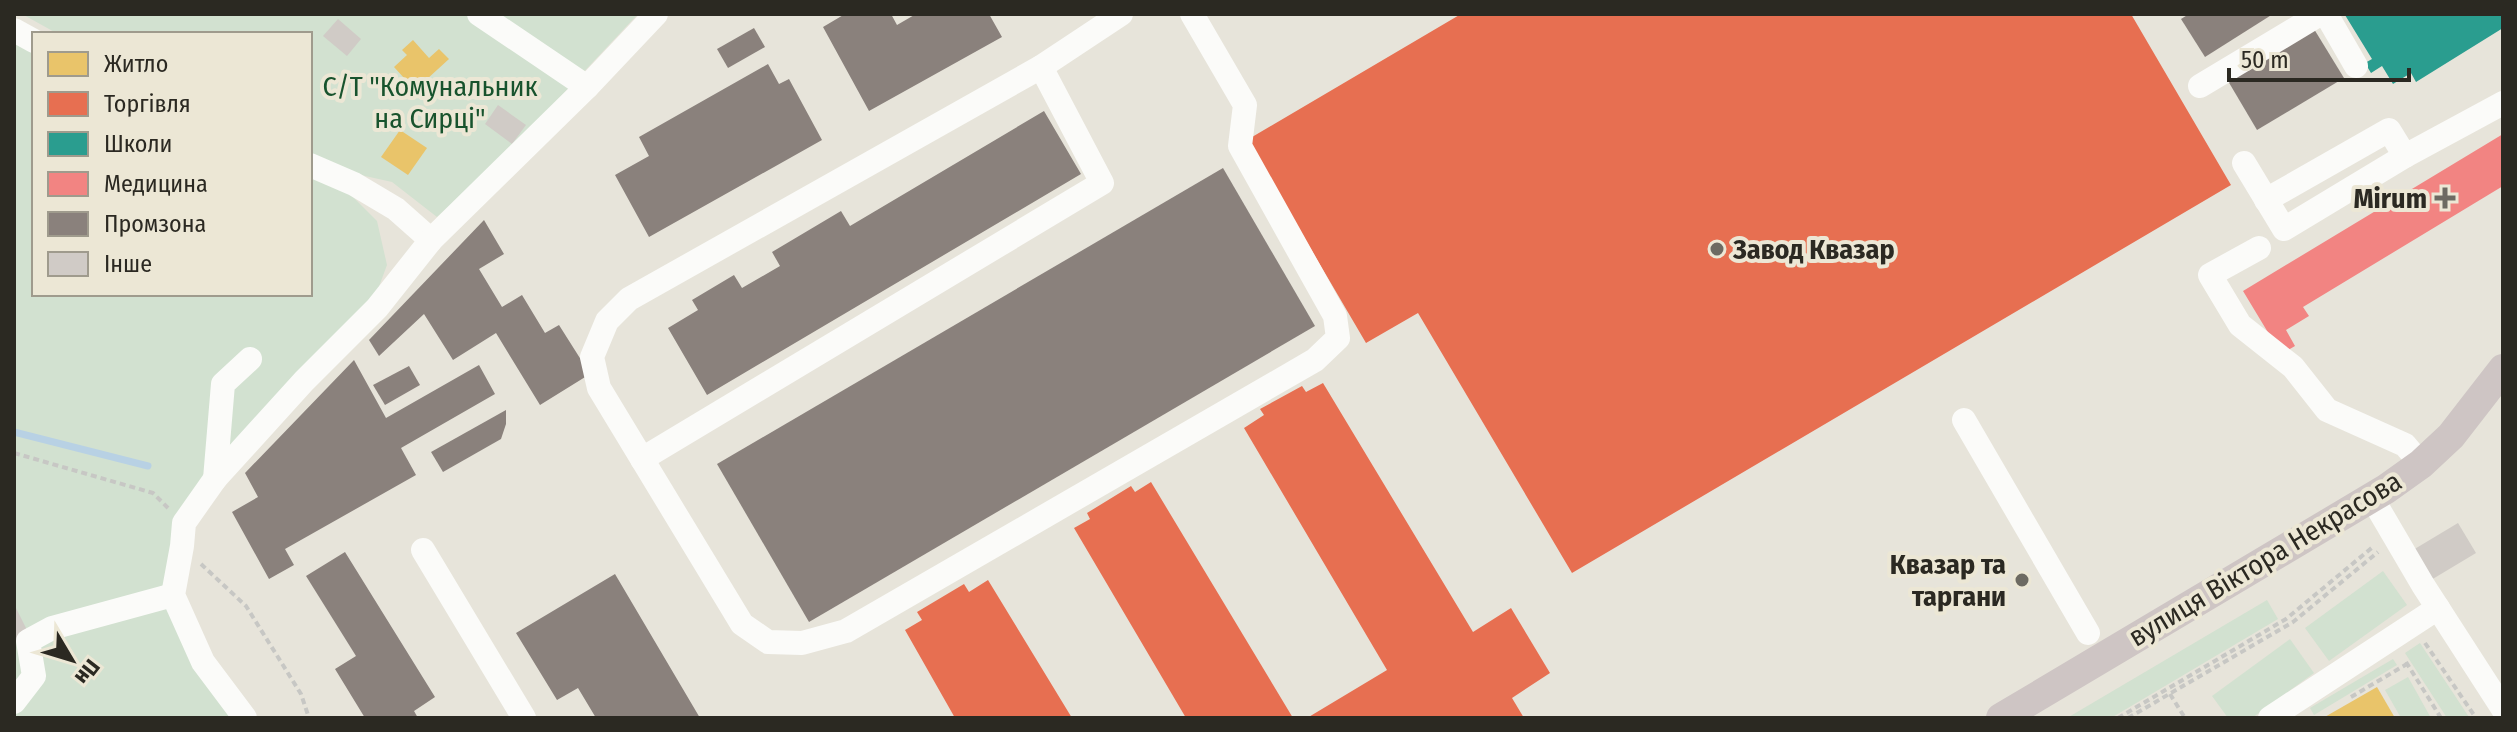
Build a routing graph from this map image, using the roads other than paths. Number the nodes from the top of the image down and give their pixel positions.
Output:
1 (479, 14) edge
2 (656, 14) edge
3 (1121, 14) edge
4 (1192, 14) edge
5 (2323, 14) edge
6 (14, 30) edge
7 (32, 40) edge
8 (2356, 66) dead end
9 (1041, 67) junction
10 (2200, 86) dead end
11 (587, 87) junction
12 (2503, 103) edge
13 (2405, 156) junction
14 (2244, 163) dead end
15 (312, 166) edge
16 (2266, 200) junction
17 (431, 240) junction
18 (2259, 248) dead end
19 (250, 359) dead end
20 (2503, 369) edge
21 (1964, 420) dead end
22 (642, 459) junction
23 (2421, 464) junction
24 (215, 479) junction
25 (2372, 498) junction
26 (423, 550) dead end
27 (2437, 584) dead end
28 (173, 595) junction
29 (2438, 608) junction
30 (2088, 633) dead end
31 (2503, 684) edge
32 (14, 702) edge
33 (2503, 709) edge
34 (245, 718) edge
35 (524, 718) edge
36 (2001, 718) edge
37 (2270, 718) edge

1 - 11 street
2 - 11 street
3 - 9 street
4 - 22 street
5 - 8 street
5 - 10 street
6 - 7 street
9 - 22 street
9 - 22 street
11 - 17 street
12 - 13 street
13 - 16 street
13 - 16 street
14 - 16 street
15 - 17 street
17 - 24 street
18 - 23 street
19 - 24 street
20 - 23 main road, вулиця Віктора Некрасова
21 - 30 street
23 - 25 main road, вулиця Віктора Некрасова
24 - 28 street
25 - 29 street
25 - 36 main road, вулиця Віктора Некрасова
26 - 35 street
27 - 31 street
28 - 32 street
28 - 34 street
29 - 33 street
29 - 37 street

